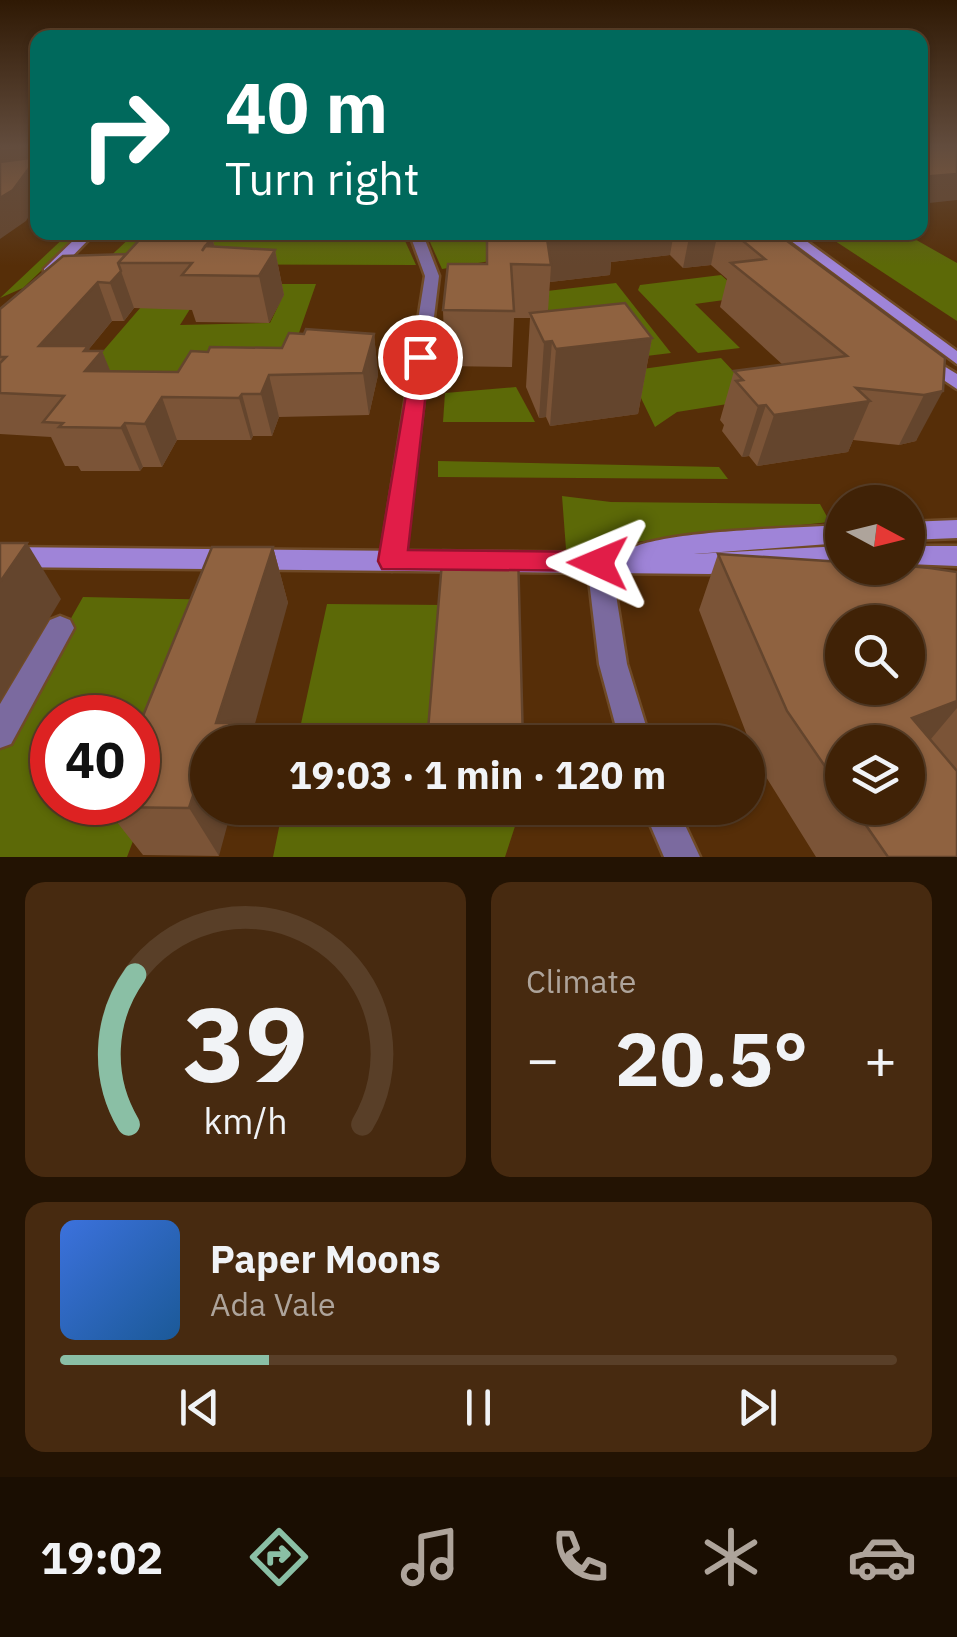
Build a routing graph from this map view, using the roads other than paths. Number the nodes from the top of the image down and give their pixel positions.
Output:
1 (82, 240) edge
2 (417, 240) edge
3 (796, 240) edge
4 (41, 280) edge
5 (871, 295) junction
6 (904, 344) edge
7 (957, 344) edge
8 (955, 376) edge
9 (957, 520) edge
10 (945, 529) edge
11 (825, 535) edge
12 (957, 556) edge
13 (0, 557) edge
14 (392, 561) junction
15 (598, 563) junction
16 (925, 563) edge
17 (825, 566) edge
18 (925, 576) edge
19 (939, 582) edge
20 (60, 628) dead end
21 (631, 725) edge
22 (0, 732) edge
23 (668, 825) edge
24 (682, 857) edge

1 - 4 street
2 - 14 street
3 - 5 street
5 - 7 street
5 - 8 street
6 - 8 street
9 - 10 street
11 - 15 street
12 - 16 street
13 - 14 street
14 - 15 street
15 - 17 street
15 - 21 street
18 - 19 street
20 - 22 street
23 - 24 street

